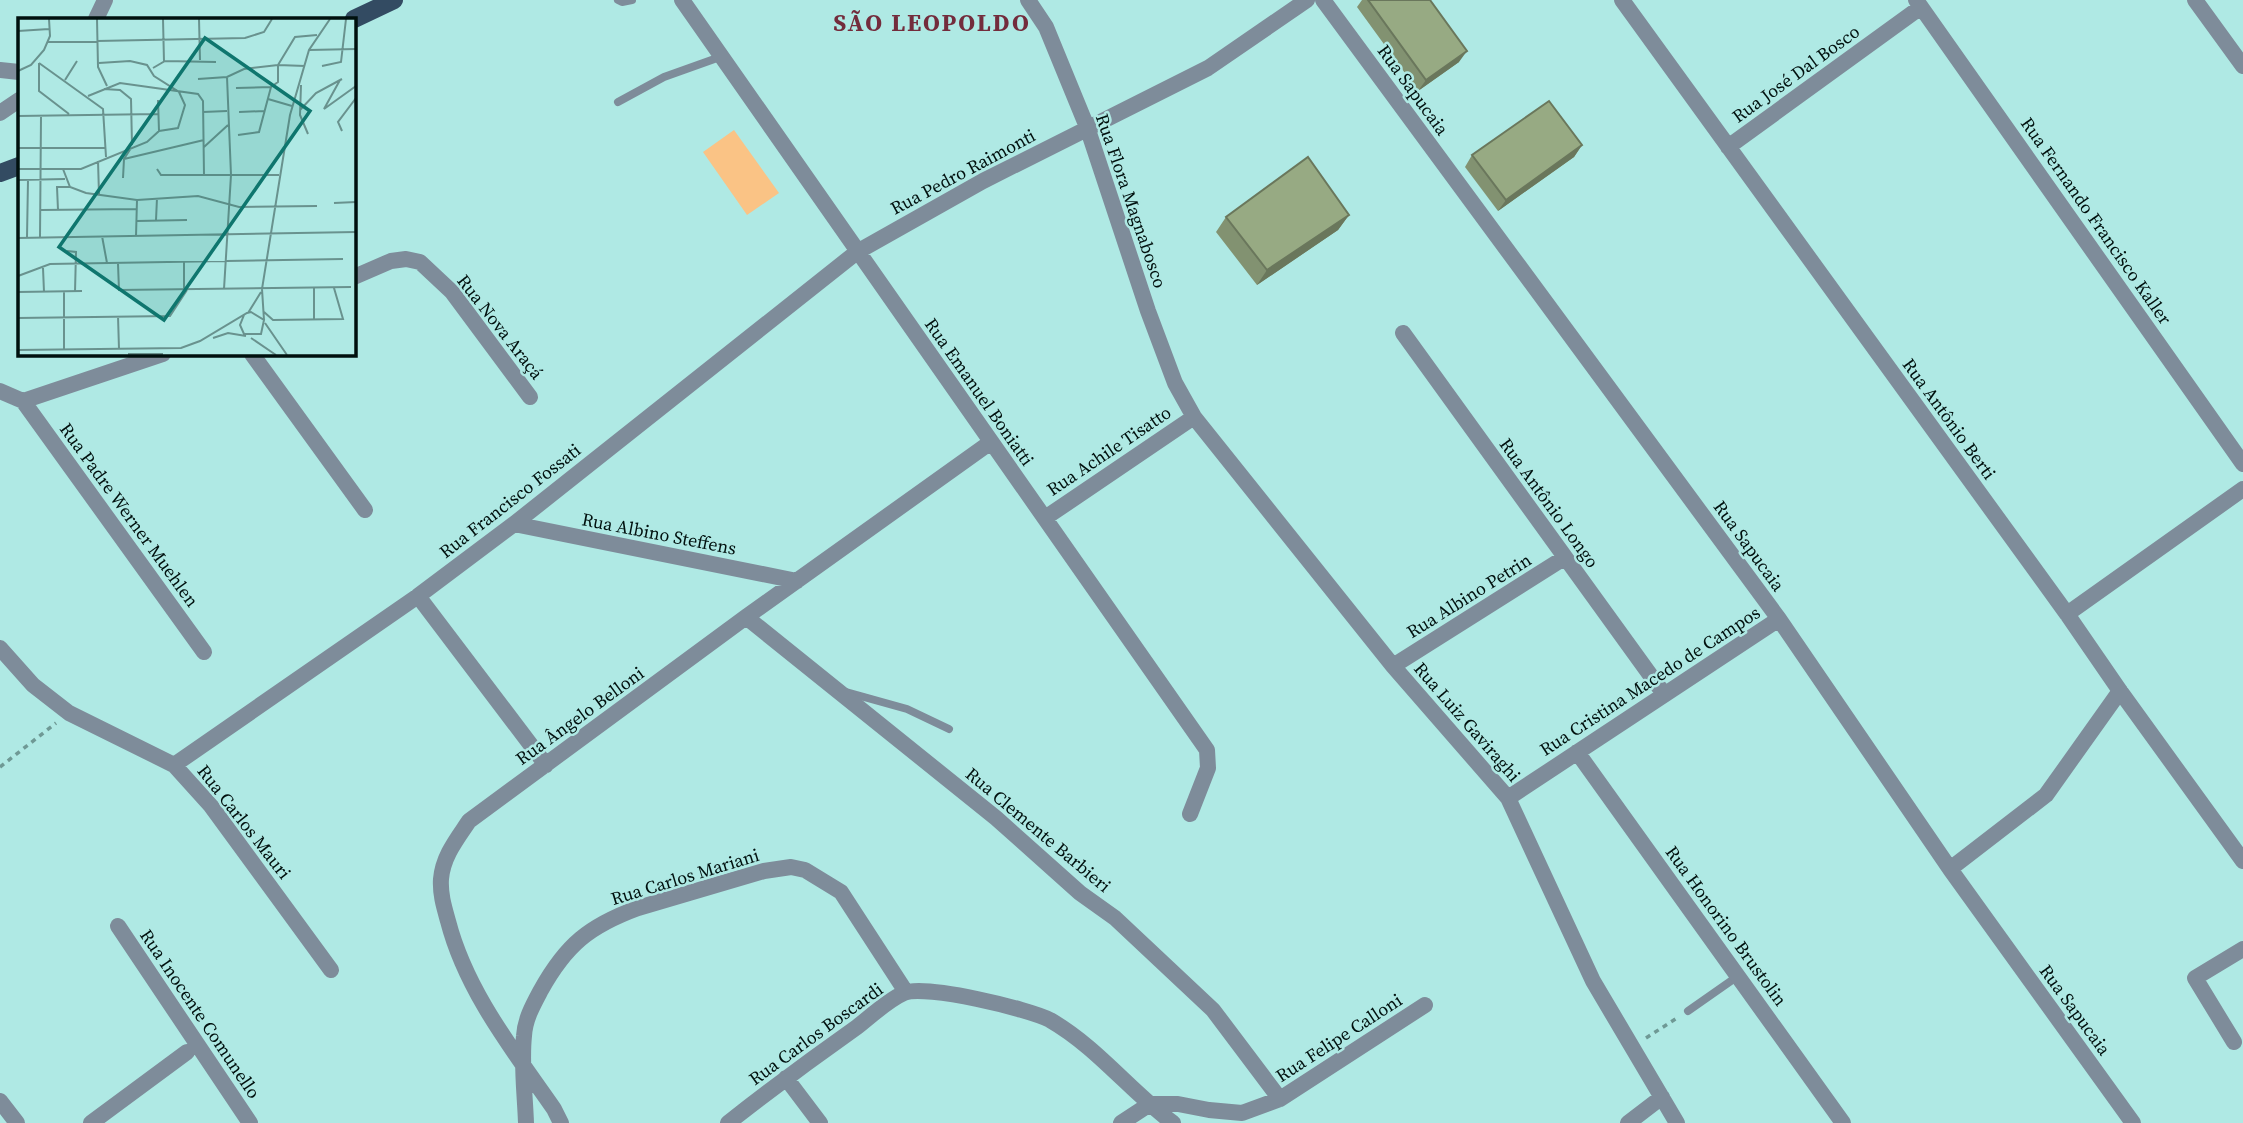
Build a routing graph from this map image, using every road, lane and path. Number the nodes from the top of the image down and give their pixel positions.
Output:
1 (105, 0) edge
2 (394, 0) edge
3 (618, 0) edge
4 (632, 0) edge
5 (682, 0) edge
6 (1028, 0) edge
7 (1307, 0) edge
8 (1323, 0) edge
9 (1622, 0) edge
10 (2195, 0) edge
11 (1919, 3) edge
12 (96, 18) edge
13 (355, 19) edge
14 (720, 57) junction
15 (2243, 66) edge
16 (0, 70) edge
17 (18, 72) edge
18 (18, 101) edge
19 (618, 102) dead end
20 (0, 113) edge
21 (1087, 127) junction
22 (1728, 147) junction
23 (18, 166) edge
24 (0, 173) edge
25 (857, 252) junction
26 (355, 277) edge
27 (1403, 333) dead end
28 (156, 355) edge
29 (253, 355) edge
30 (123, 360) edge
31 (0, 391) edge
32 (530, 397) dead end
33 (23, 401) junction
34 (1194, 417) junction
35 (991, 442) junction
36 (2243, 464) edge
37 (2243, 489) edge
38 (365, 509) dead end
39 (1045, 518) junction
40 (514, 524) junction
41 (1564, 558) junction
42 (797, 581) junction
43 (418, 596) junction
44 (2067, 614) junction
45 (746, 617) junction
46 (1779, 619) junction
47 (0, 648) edge
48 (204, 652) dead end
49 (1394, 666) junction
50 (840, 691) junction
51 (2120, 691) junction
52 (1664, 694) junction
53 (69, 713) junction
54 (949, 729) dead end
55 (1577, 752) junction
56 (174, 765) junction
57 (546, 765) junction
58 (0, 767) edge
59 (1508, 798) junction
60 (1189, 814) dead end
61 (2243, 861) edge
62 (1950, 869) junction
63 (118, 926) dead end
64 (2243, 949) edge
65 (331, 971) dead end
66 (1738, 976) junction
67 (906, 992) junction
68 (1424, 1005) dead end
69 (1688, 1011) joint
70 (2234, 1042) dead end
71 (1632, 1047) junction
72 (187, 1052) dead end
73 (524, 1067) junction
74 (786, 1077) junction
75 (1662, 1097) junction
76 (1279, 1099) junction
77 (0, 1101) edge
78 (1150, 1104) junction
79 (17, 1123) edge
80 (91, 1123) edge
81 (250, 1123) edge
82 (526, 1123) edge
83 (561, 1123) edge
84 (728, 1123) edge
85 (820, 1123) edge
86 (1121, 1123) edge
87 (1173, 1123) edge
88 (1628, 1123) edge
89 (1677, 1123) edge
90 (1843, 1123) edge
91 (2133, 1123) edge

1 - 12 street
2 - 13 main road
3 - 4 lane
5 - 14 street, Rua Emanuel Boniatti
6 - 21 street, Rua Flora Magnabosco
7 - 21 street, Rua Pedro Raimonti
8 - 46 street, Rua Sapucaia
9 - 22 street, Rua Antônio Berti
10 - 15 street
11 - 22 street, Rua José Dal Bosco
11 - 36 street, Rua Fernando Francisco Kaller
14 - 19 lane
14 - 25 street, Rua Emanuel Boniatti
16 - 17 street
18 - 20 street
21 - 25 street, Rua Pedro Raimonti
21 - 34 street, Rua Flora Magnabosco
22 - 44 street, Rua Antônio Berti
23 - 24 main road
25 - 35 street, Rua Emanuel Boniatti
25 - 40 street, Rua Francisco Fossati
26 - 32 street, Rua Nova Araçá
27 - 41 street, Rua Antônio Longo
28 - 30 street
29 - 38 street
30 - 33 street
31 - 33 street
33 - 48 street, Rua Padre Werner Muehlen
34 - 39 street, Rua Achile Tisatto
34 - 49 street, Rua Luiz Gaviraghi
35 - 39 street, Rua Emanuel Boniatti
35 - 42 street, Rua Ângelo Belloni
37 - 44 street
39 - 60 street, Rua Emanuel Boniatti
40 - 42 street, Rua Albino Steffens
40 - 43 street, Rua Francisco Fossati
41 - 49 street, Rua Albino Petrin
41 - 52 street, Rua Antônio Longo
42 - 45 street, Rua Ângelo Belloni
43 - 56 street, Rua Francisco Fossati
43 - 57 street
44 - 51 street, Rua Antônio Berti
45 - 50 street, Rua Clemente Barbieri
45 - 57 street, Rua Ângelo Belloni
46 - 52 street, Rua Cristina Macedo de Campos
46 - 62 street, Rua Sapucaia
47 - 53 street, Rua Carlos Mauri
49 - 59 street, Rua Luiz Gaviraghi
50 - 54 lane
50 - 76 street, Rua Clemente Barbieri
51 - 61 street, Rua Antônio Berti
51 - 62 street
52 - 55 street, Rua Cristina Macedo de Campos
53 - 56 street, Rua Carlos Mauri
53 - 58 path
55 - 59 street, Rua Cristina Macedo de Campos
55 - 66 street, Rua Honorino Brustolin
56 - 65 street, Rua Carlos Mauri
57 - 73 street, Rua Ângelo Belloni
59 - 71 street, Rua Luiz Gaviraghi
62 - 91 street, Rua Sapucaia
63 - 81 street, Rua Inocente Comunello
64 - 70 street
66 - 69 lane
66 - 90 street, Rua Honorino Brustolin
67 - 73 street, Rua Carlos Mariani
67 - 74 street, Rua Carlos Boscardi
67 - 78 street, Rua Carlos Boscardi
68 - 76 street, Rua Felipe Calloni
69 - 71 path
71 - 75 street, Rua Luiz Gaviraghi
72 - 80 street
73 - 82 street, Rua Carlos Mariani
73 - 83 street, Rua Ângelo Belloni
74 - 84 street, Rua Carlos Boscardi
74 - 85 street
75 - 88 street
75 - 89 street, Rua Luiz Gaviraghi
76 - 78 street, Rua Felipe Calloni
77 - 79 street
78 - 86 street
78 - 87 street, Rua Carlos Boscardi

